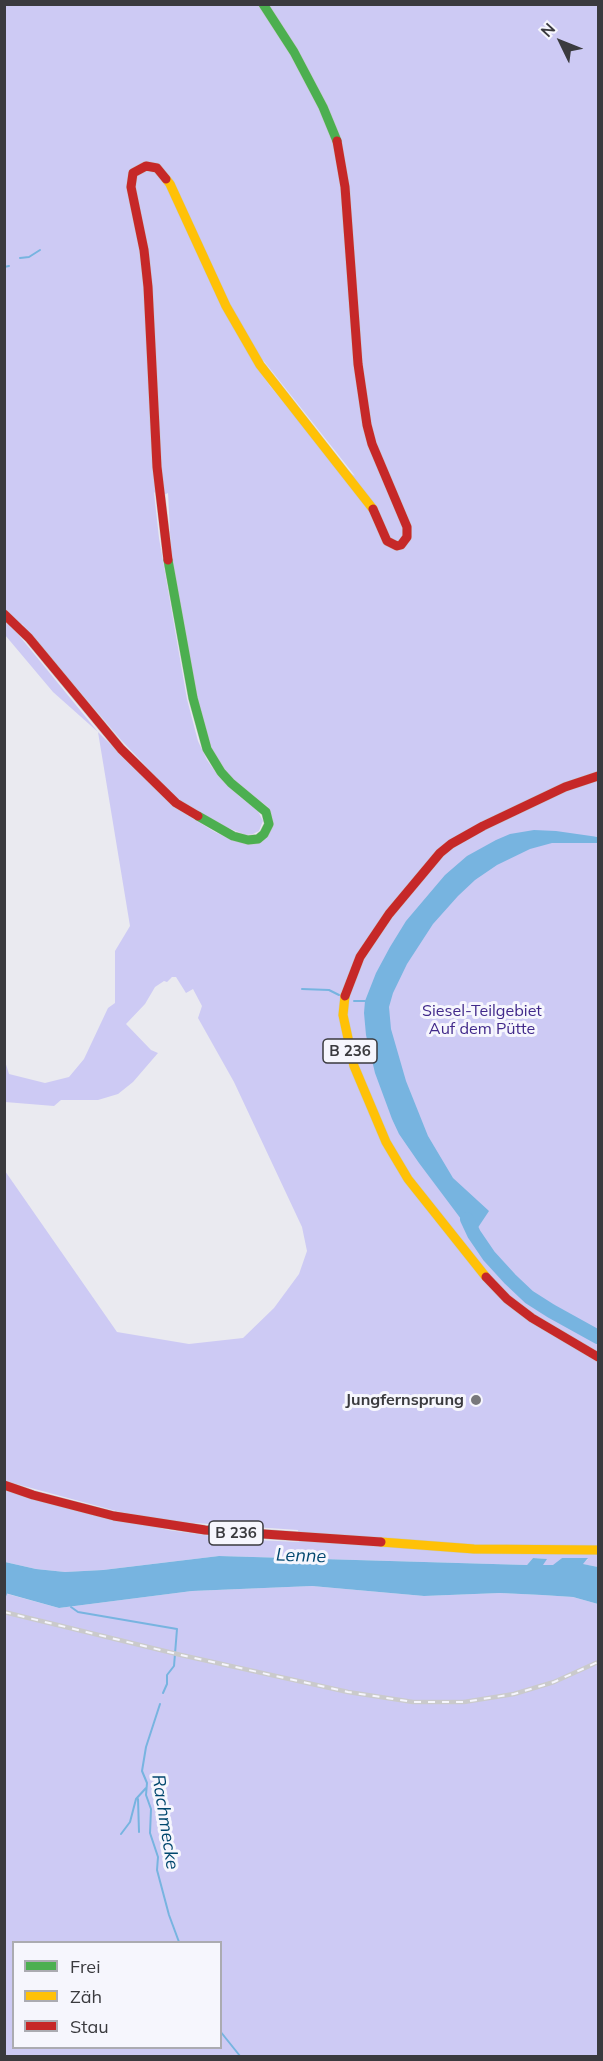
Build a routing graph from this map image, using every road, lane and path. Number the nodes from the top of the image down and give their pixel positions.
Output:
1 (263, 4) edge
2 (4, 614) edge
3 (598, 776) edge
4 (598, 1357) edge
5 (4, 1485) edge
6 (598, 1550) edge

1 - 2 main road
3 - 4 main road, B 236
5 - 6 main road, B 236

